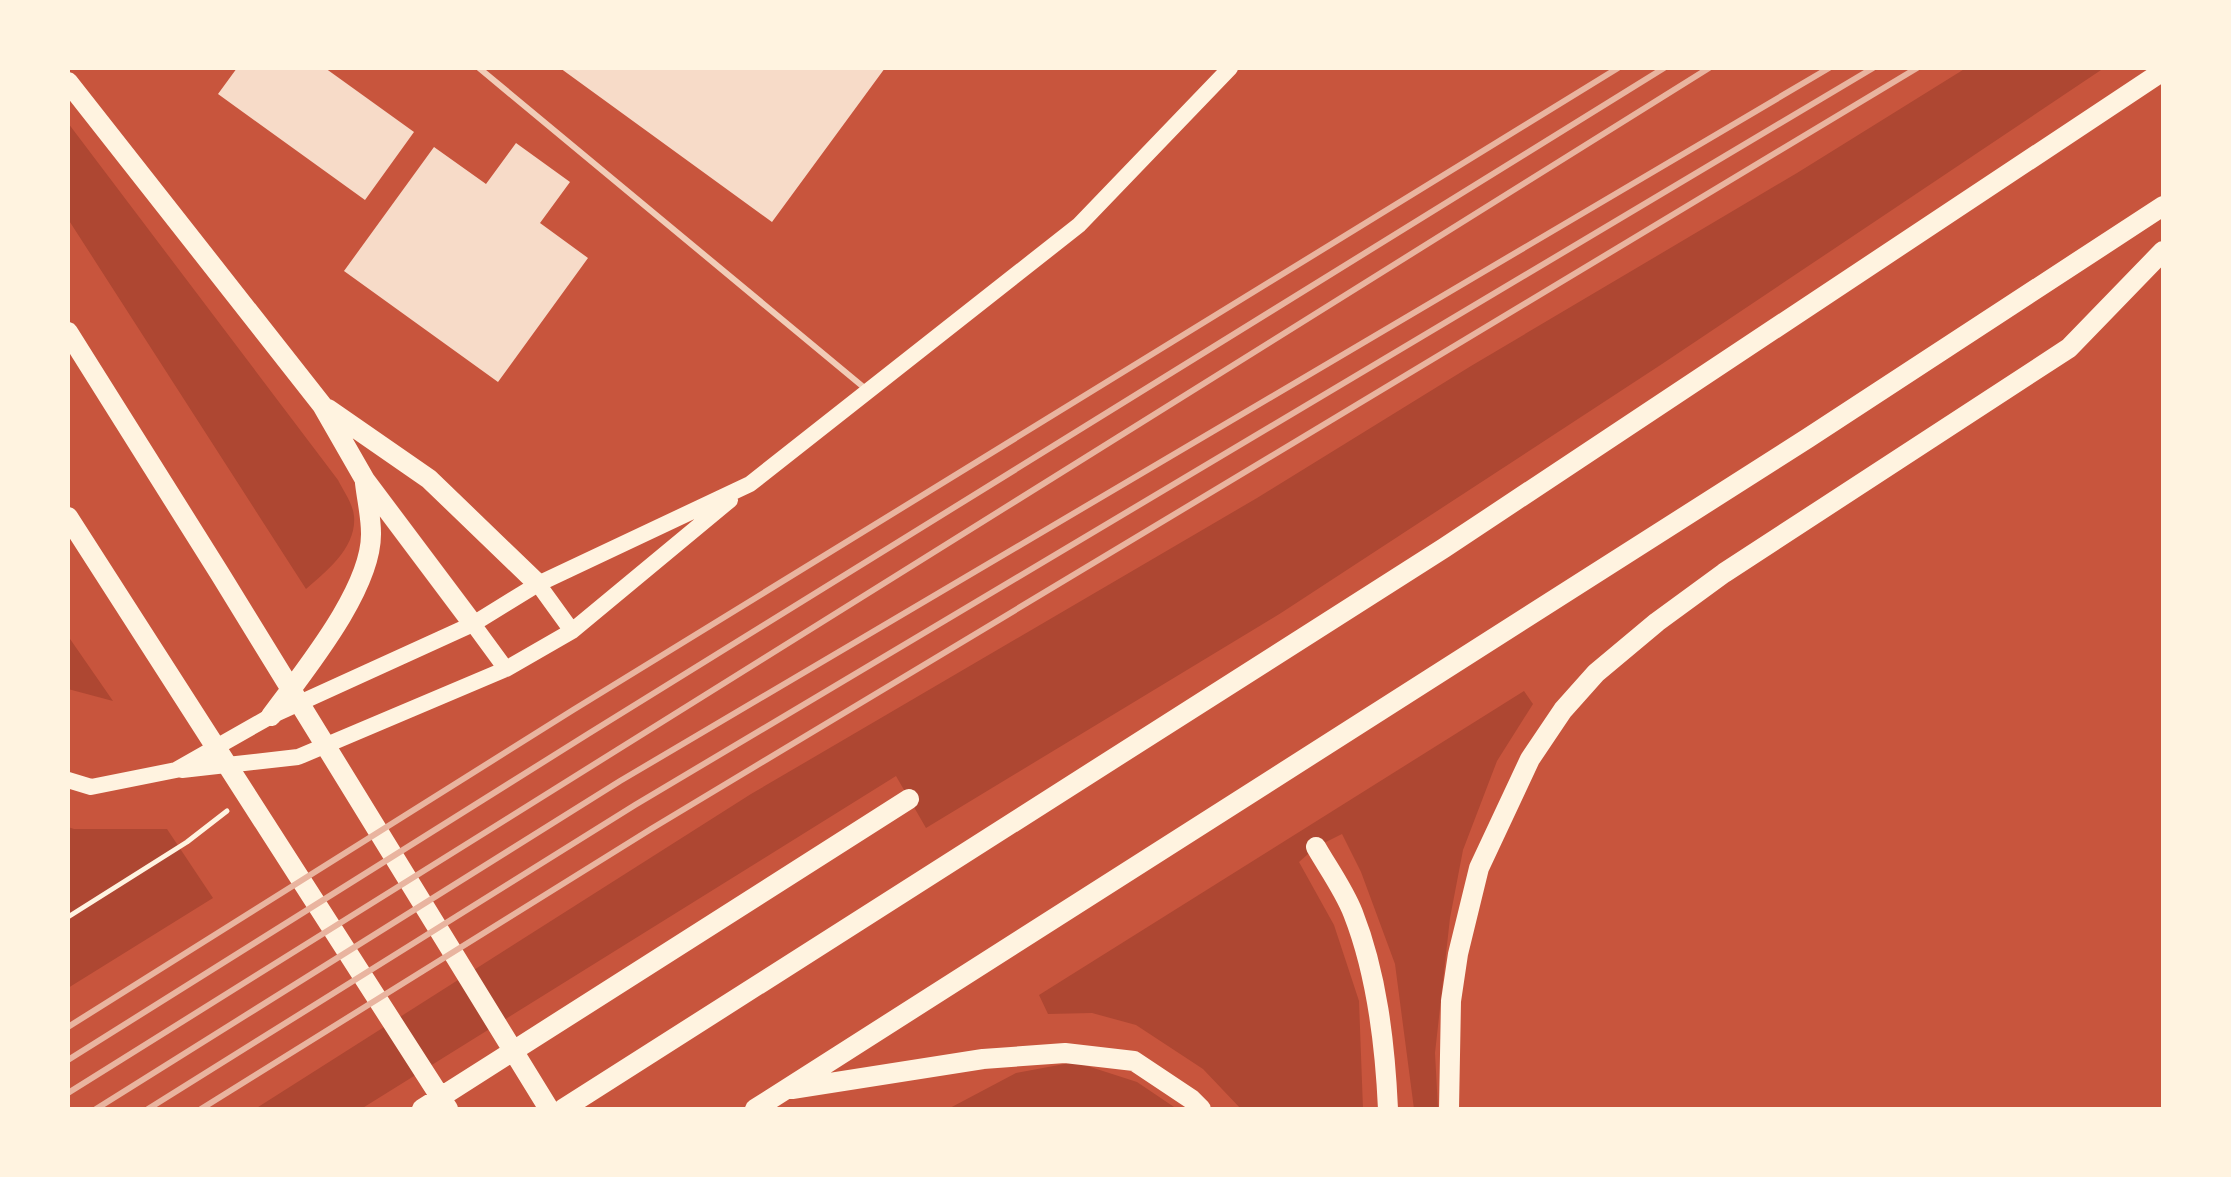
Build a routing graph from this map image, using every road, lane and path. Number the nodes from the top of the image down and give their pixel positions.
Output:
1 (479, 68) edge
2 (1224, 70) edge
3 (2163, 71) edge
4 (68, 82) edge
5 (2163, 206) edge
6 (2163, 251) edge
7 (68, 332) edge
8 (867, 390) junction
9 (322, 405) junction
10 (365, 480) junction
11 (750, 484) junction
12 (68, 517) edge
13 (538, 584) junction
14 (473, 624) junction
15 (572, 631) junction
16 (506, 669) junction
17 (271, 716) junction
18 (176, 770) junction
19 (68, 780) edge
20 (909, 799) dead end
21 (236, 804) dead end
22 (1316, 847) dead end
23 (68, 917) edge
24 (784, 1090) junction
25 (422, 1109) edge
26 (448, 1109) edge
27 (549, 1109) edge
28 (563, 1109) edge
29 (755, 1109) edge
30 (1201, 1109) edge
31 (1388, 1109) edge
32 (1449, 1109) edge

1 - 8 lane
2 - 8 main road
3 - 28 main road
4 - 9 main road
5 - 24 main road
6 - 32 main road
7 - 27 main road
8 - 11 main road
9 - 10 main road
9 - 13 main road
10 - 14 main road
10 - 17 main road
11 - 13 main road
11 - 15 main road
12 - 26 main road
13 - 14 main road
13 - 15 main road
14 - 16 main road
14 - 17 main road
15 - 16 main road
16 - 18 main road
17 - 18 main road
18 - 19 main road
20 - 25 main road
21 - 23 path
22 - 31 main road
24 - 29 main road
24 - 30 main road

